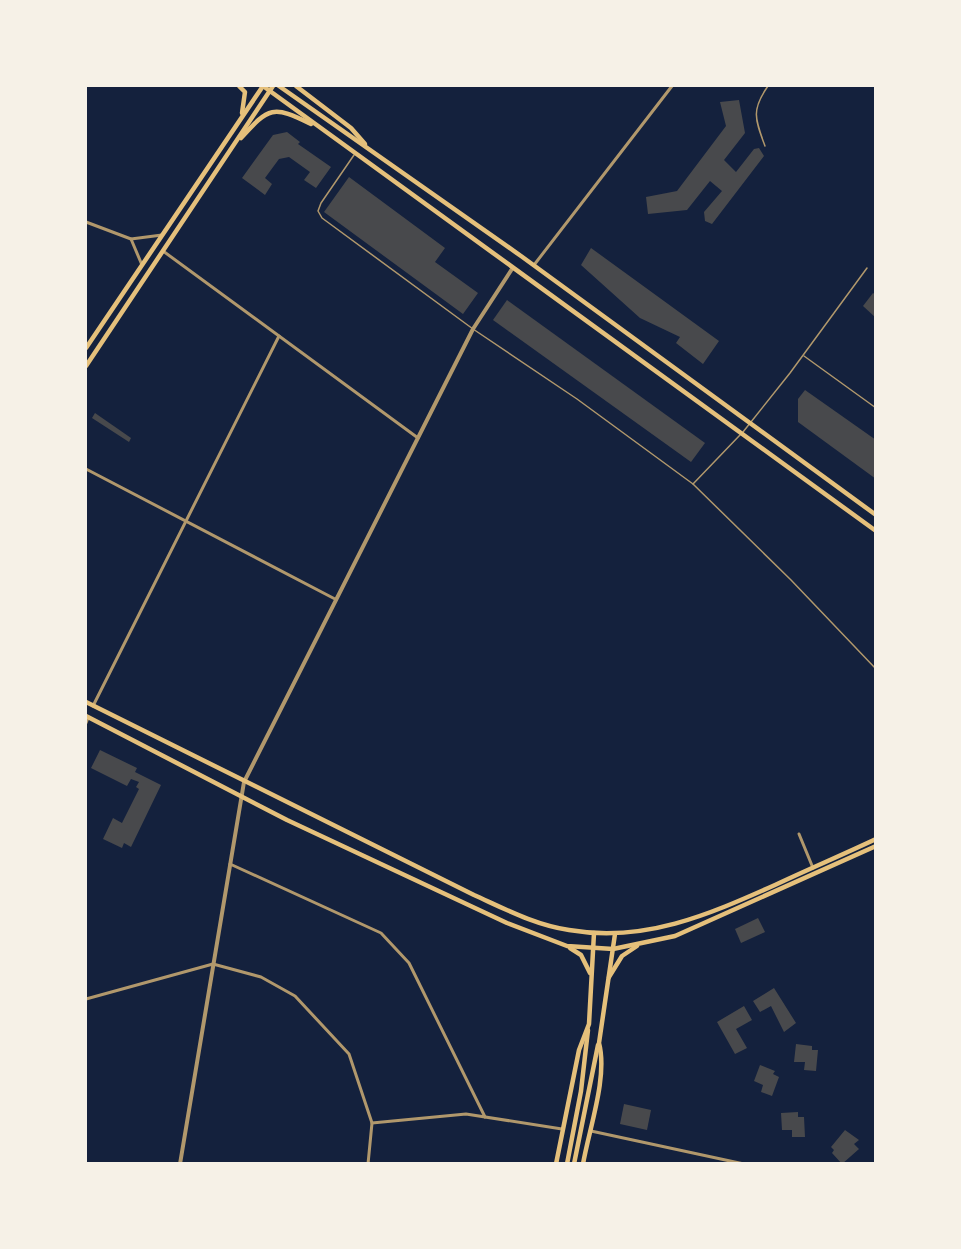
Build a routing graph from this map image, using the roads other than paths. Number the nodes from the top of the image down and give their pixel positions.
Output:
1 (239, 86) edge
2 (263, 86) edge
3 (279, 86) edge
4 (296, 86) edge
5 (672, 86) edge
6 (768, 86) edge
7 (271, 88) edge
8 (241, 118) junction
9 (322, 129) junction
10 (765, 146) dead end
11 (230, 149) junction
12 (371, 151) junction
13 (355, 153) junction
14 (86, 222) edge
15 (162, 235) junction
16 (131, 239) junction
17 (162, 250) junction
18 (142, 265) junction
19 (534, 266) junction
20 (867, 268) dead end
21 (512, 269) junction
22 (472, 329) junction
23 (279, 336) junction
24 (86, 348) edge
25 (803, 355) junction
26 (86, 366) edge
27 (876, 408) edge
28 (751, 423) junction
29 (741, 434) junction
30 (418, 438) junction
31 (86, 469) edge
32 (693, 484) junction
33 (876, 515) edge
34 (186, 523) junction
35 (876, 531) edge
36 (335, 599) junction
37 (876, 669) edge
38 (86, 702) edge
39 (93, 706) junction
40 (86, 719) edge
41 (244, 782) junction
42 (241, 796) junction
43 (799, 834) dead end
44 (876, 839) edge
45 (876, 846) edge
46 (230, 864) junction
47 (813, 868) junction
48 (594, 933) junction
49 (615, 934) junction
50 (642, 943) junction
51 (567, 946) junction
52 (592, 949) junction
53 (613, 949) junction
54 (213, 964) junction
55 (591, 978) junction
56 (607, 981) junction
57 (591, 990) junction
58 (606, 991) junction
59 (86, 999) edge
60 (589, 1024) junction
61 (599, 1043) junction
62 (485, 1117) junction
63 (372, 1123) junction
64 (562, 1129) junction
65 (589, 1131) junction
66 (180, 1164) edge
67 (368, 1164) edge
68 (556, 1164) edge
69 (567, 1164) edge
70 (574, 1164) edge
71 (583, 1164) edge
72 (744, 1164) edge

1 - 8 main road
2 - 7 main road
2 - 8 main road
3 - 12 main road
4 - 12 main road
5 - 19 street
6 - 10 lane
7 - 9 main road
7 - 11 main road
8 - 15 main road
9 - 11 main road
9 - 13 main road
11 - 17 main road
12 - 19 main road
13 - 21 main road
13 - 22 lane
14 - 16 street
15 - 16 street
15 - 18 main road
16 - 18 street
17 - 23 street
17 - 26 main road
18 - 24 main road
19 - 28 main road
20 - 25 lane
21 - 22 street
21 - 29 main road
22 - 30 street
22 - 32 lane
23 - 30 street
23 - 34 street
25 - 27 lane
25 - 28 lane
28 - 29 lane
28 - 33 main road
29 - 32 lane
29 - 35 main road
30 - 36 street
31 - 34 street
32 - 37 lane
34 - 36 street
34 - 39 street
36 - 41 street
38 - 39 main road
39 - 41 main road
40 - 42 main road
41 - 42 street
41 - 48 main road
42 - 46 street
42 - 51 main road
43 - 47 street
44 - 47 main road
45 - 50 main road
46 - 54 street
46 - 62 street
47 - 49 main road
48 - 49 main road
48 - 52 main road
49 - 53 main road
50 - 53 main road
50 - 56 main road
51 - 52 main road
51 - 55 main road
52 - 53 main road
52 - 55 main road
53 - 56 main road
54 - 59 street
54 - 63 street
54 - 66 street
55 - 57 main road
56 - 58 main road
57 - 58 main road
57 - 60 main road
58 - 61 main road
60 - 64 main road
60 - 69 main road
61 - 65 main road
61 - 70 main road
62 - 63 street
62 - 64 street
63 - 67 street
64 - 68 main road
65 - 71 main road
65 - 72 street

